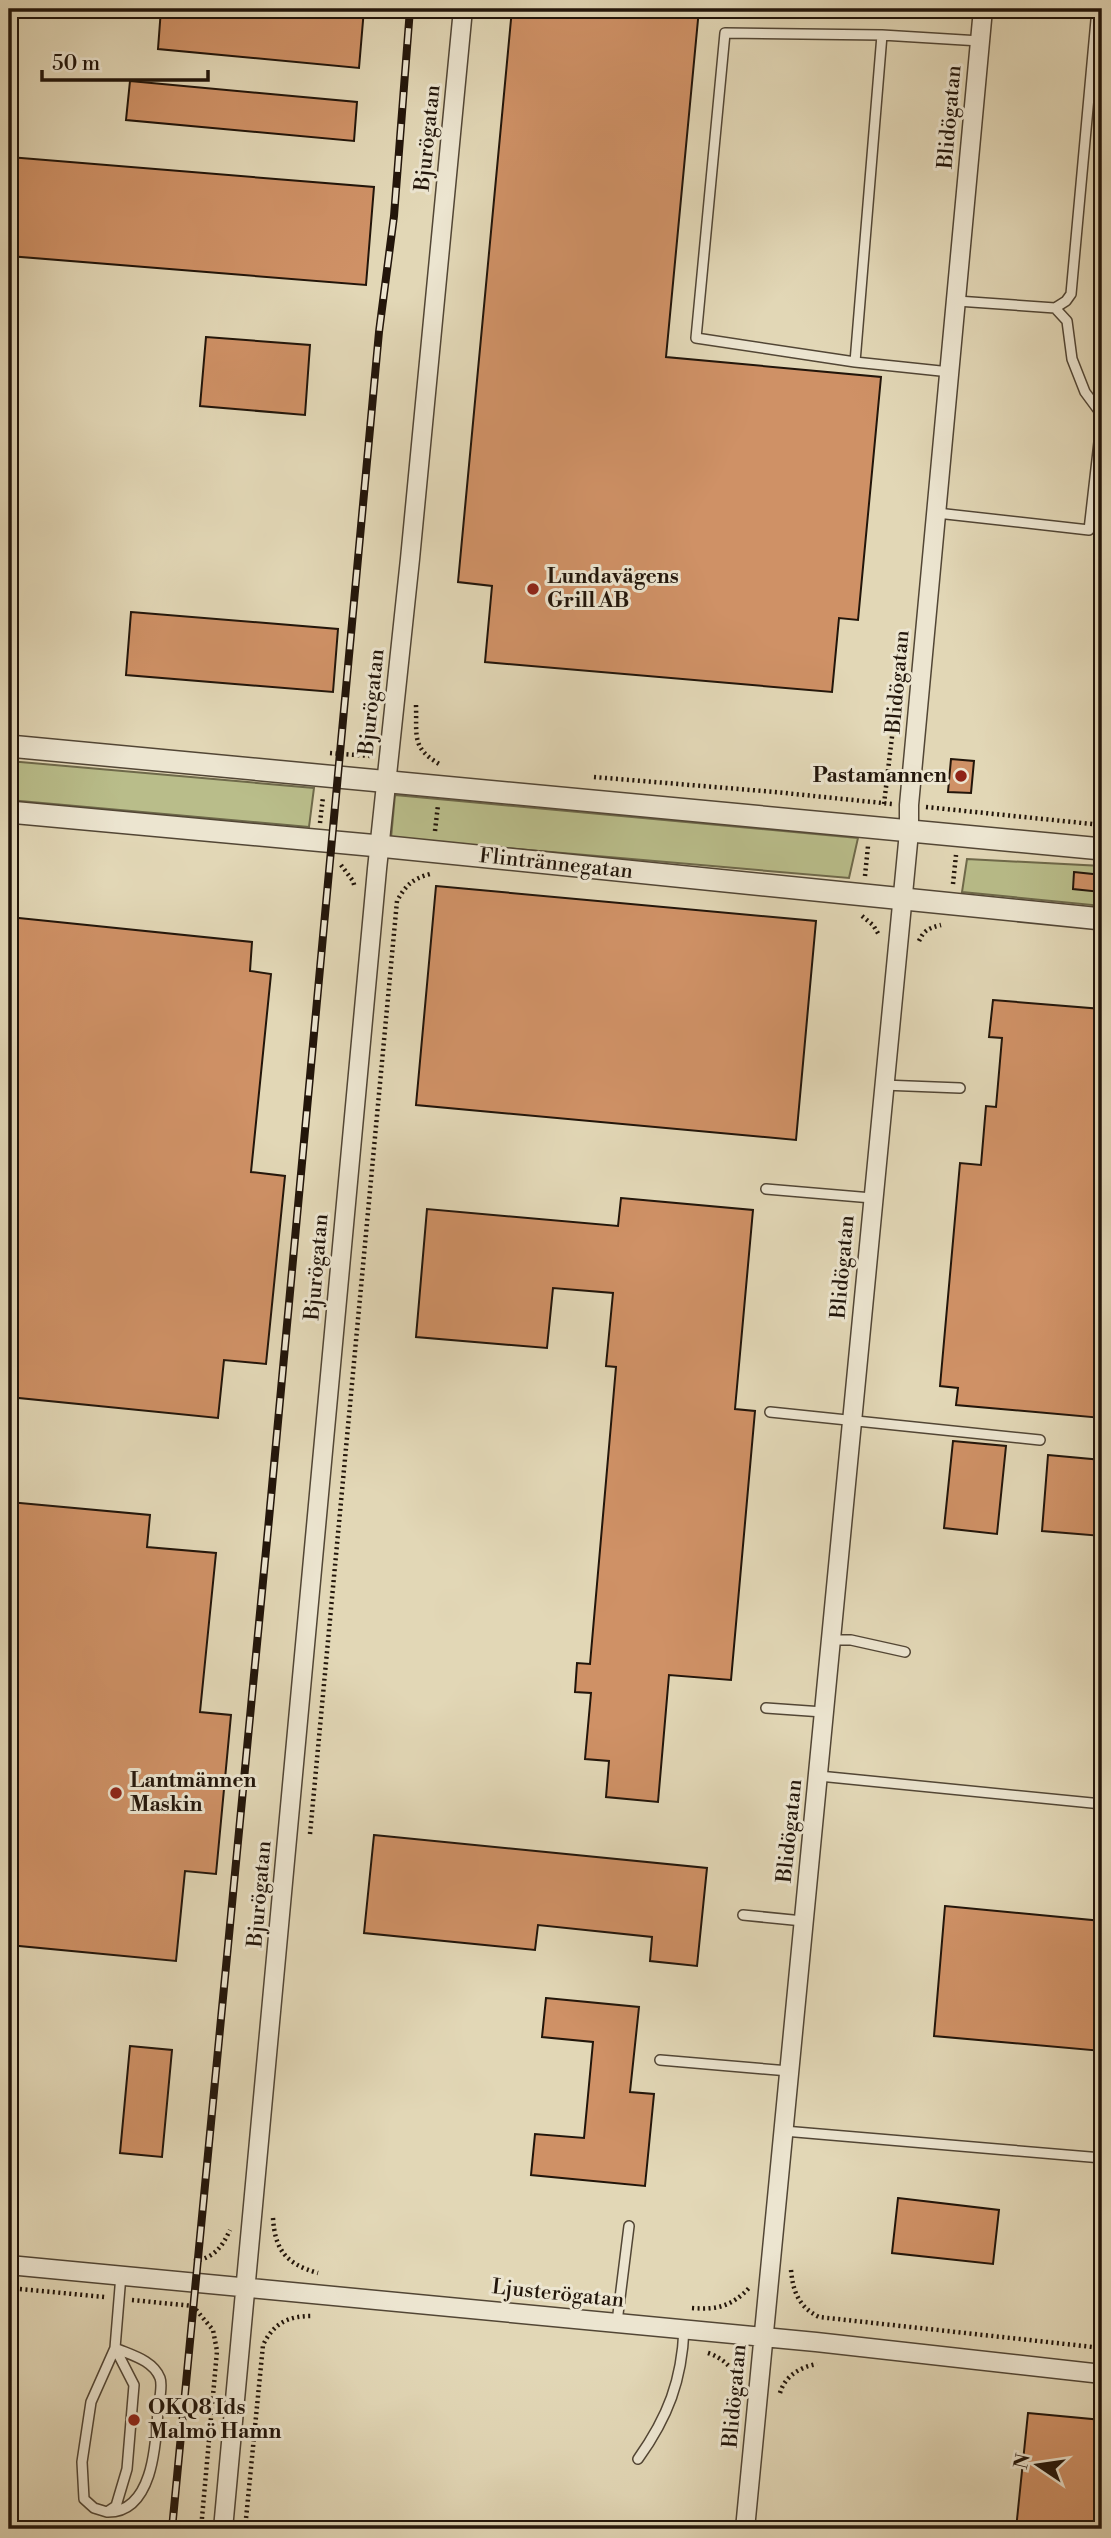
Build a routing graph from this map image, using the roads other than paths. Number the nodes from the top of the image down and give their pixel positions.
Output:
1 (463, 9) edge
2 (983, 9) edge
3 (1097, 9) edge
4 (882, 35) junction
5 (1102, 36) edge
6 (979, 41) junction
7 (1094, 46) junction
8 (957, 301) junction
9 (1055, 308) junction
10 (855, 362) junction
11 (950, 372) junction
12 (1102, 416) edge
13 (937, 513) junction
14 (9, 746) edge
15 (387, 780) junction
16 (9, 812) edge
17 (909, 832) junction
18 (379, 846) junction
19 (1102, 849) edge
20 (902, 898) junction
21 (1102, 919) edge
22 (883, 1085) junction
23 (960, 1088) dead end
24 (766, 1189) dead end
25 (872, 1198) junction
26 (770, 1412) dead end
27 (851, 1420) junction
28 (1040, 1440) dead end
29 (830, 1640) junction
30 (905, 1652) dead end
31 (766, 1708) dead end
32 (823, 1713) junction
33 (818, 1776) junction
34 (1102, 1804) edge
35 (743, 1915) dead end
36 (803, 1921) junction
37 (660, 2060) dead end
38 (789, 2071) junction
39 (784, 2131) junction
40 (1102, 2158) edge
41 (629, 2227) dead end
42 (9, 2265) edge
43 (121, 2275) junction
44 (247, 2288) junction
45 (617, 2322) junction
46 (684, 2329) junction
47 (763, 2337) junction
48 (115, 2348) junction
49 (1102, 2374) edge
50 (638, 2459) dead end
51 (107, 2512) junction
52 (223, 2529) edge
53 (745, 2529) edge

1 - 15 street, Bjurögatan
2 - 6 street, Blidögatan
3 - 7 lane
4 - 6 lane
4 - 10 lane
4 - 10 lane
5 - 7 lane
6 - 8 street, Blidögatan
7 - 9 lane
8 - 9 lane
8 - 11 street, Blidögatan
9 - 12 lane
10 - 11 lane
11 - 13 street, Blidögatan
12 - 13 lane
13 - 17 street, Blidögatan
14 - 15 street
15 - 17 street
15 - 18 street, Bjurögatan
16 - 18 street, Flintrännegatan
17 - 19 street
17 - 20 street, Blidögatan
18 - 20 street, Flintrännegatan
18 - 44 street, Bjurögatan
20 - 21 street, Flintrännegatan
20 - 22 street, Blidögatan
22 - 23 lane
22 - 25 street, Blidögatan
24 - 25 lane
25 - 27 street, Blidögatan
26 - 27 lane
27 - 28 lane
27 - 29 street, Blidögatan
29 - 30 lane
29 - 32 street, Blidögatan
31 - 32 lane
32 - 33 street, Blidögatan
33 - 34 lane
33 - 36 street, Blidögatan
35 - 36 lane
36 - 38 street, Blidögatan
37 - 38 lane
38 - 39 street, Blidögatan
39 - 40 lane
39 - 47 street, Blidögatan
41 - 45 lane
42 - 43 street, Ljusterögatan
43 - 44 street, Ljusterögatan
43 - 48 lane
44 - 45 street, Ljusterögatan
44 - 52 street, Bjurögatan
45 - 46 street, Ljusterögatan
46 - 47 street, Ljusterögatan
46 - 50 lane
47 - 49 street, Ljusterögatan
47 - 53 street, Blidögatan
48 - 51 lane
48 - 51 lane
48 - 51 lane

